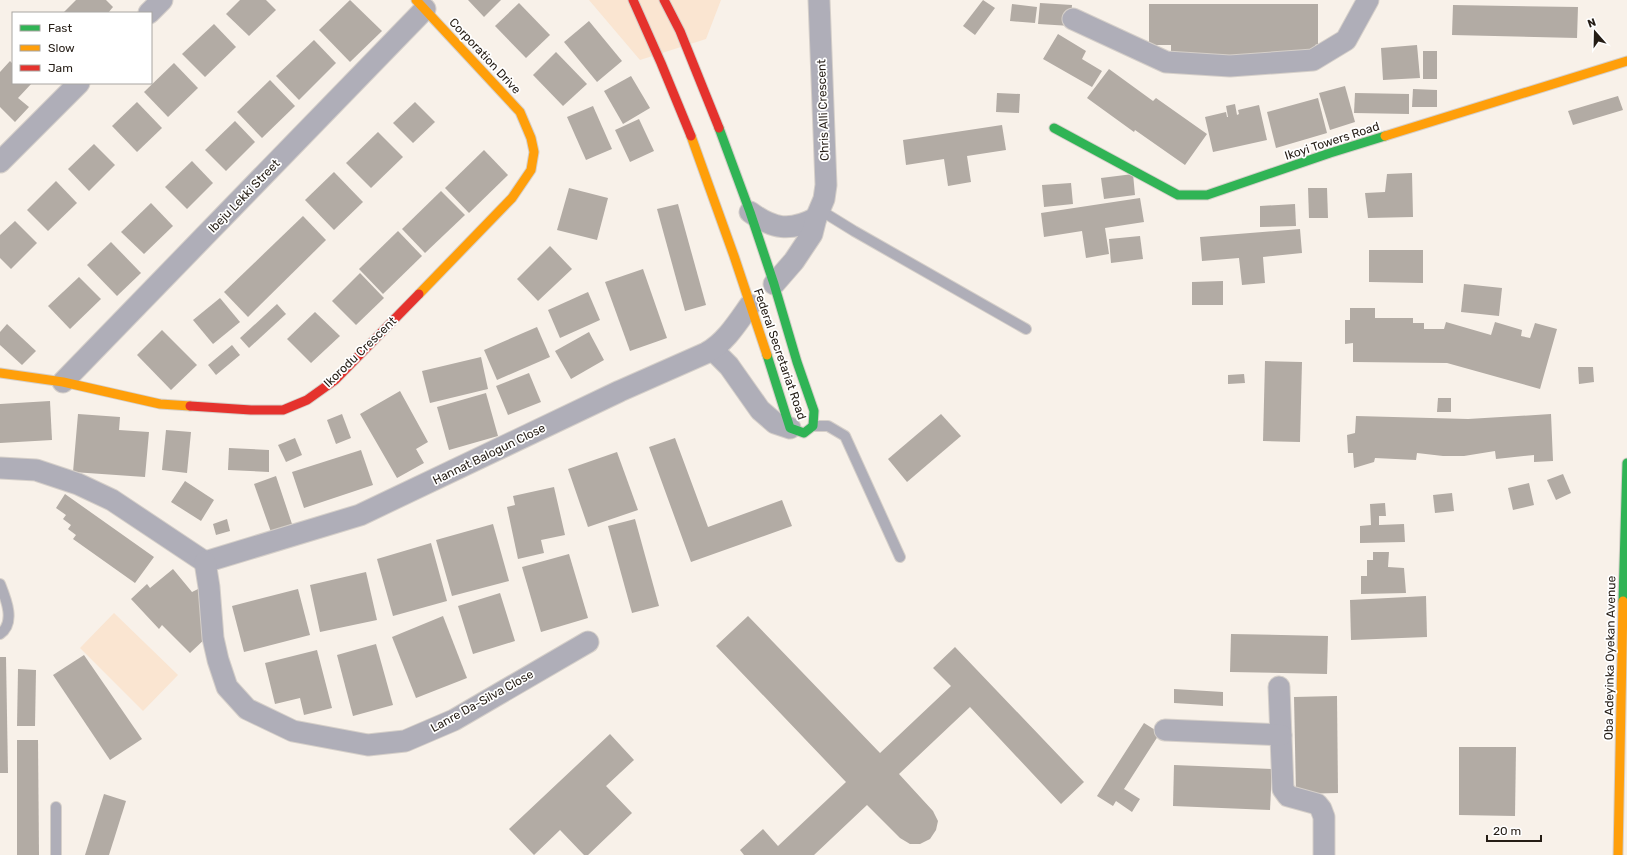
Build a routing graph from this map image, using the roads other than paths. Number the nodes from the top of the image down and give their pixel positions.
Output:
1 (162, 0) edge
2 (633, 0) edge
3 (664, 0) edge
4 (819, 0) edge
5 (1368, 0) edge
6 (421, 4) edge
7 (150, 12) edge
8 (1073, 19) dead end
9 (1627, 61) edge
10 (78, 84) edge
11 (1054, 128) dead end
12 (530, 133) joint
13 (0, 162) edge
14 (750, 212) junction
15 (818, 214) junction
16 (774, 284) junction
17 (750, 305) junction
18 (1026, 329) dead end
19 (713, 350) junction
20 (0, 373) edge
21 (63, 382) junction
22 (813, 426) junction
23 (790, 428) junction
24 (1627, 462) edge
25 (0, 468) edge
26 (900, 557) dead end
27 (205, 562) junction
28 (0, 584) edge
29 (0, 634) edge
30 (588, 642) dead end
31 (1624, 647) edge
32 (1279, 687) dead end
33 (1164, 730) dead end
34 (1280, 735) junction
35 (56, 807) dead end
36 (56, 855) edge
37 (1324, 855) edge
38 (1618, 855) edge

1 - 7 street
2 - 17 street, Federal Secretariat Road
3 - 14 street, Federal Secretariat Road
4 - 15 street, Chris Alli Crescent
5 - 8 street
6 - 12 street, Corporation Drive
6 - 21 street, Ibeju Lekki Street
9 - 11 street, Ikoyi Towers Road
10 - 13 street
12 - 21 street, Ikorodu Crescent
14 - 15 street
14 - 16 street, Federal Secretariat Road
15 - 16 street, Chris Alli Crescent
15 - 18 lane
16 - 22 street, Federal Secretariat Road
17 - 19 street, Hannat Balogun Close
17 - 23 street, Federal Secretariat Road
19 - 23 street
19 - 27 street, Hannat Balogun Close
20 - 21 street, Ikorodu Crescent
22 - 23 street, Federal Secretariat Road
22 - 26 lane
24 - 31 street, Oba Adeyinka Oyekan Avenue
25 - 27 street
27 - 30 street, Lanre Da-Silva Close
28 - 29 lane
31 - 38 street, Oba Adeyinka Oyekan Avenue
32 - 34 street
33 - 34 street
34 - 37 street
35 - 36 lane

